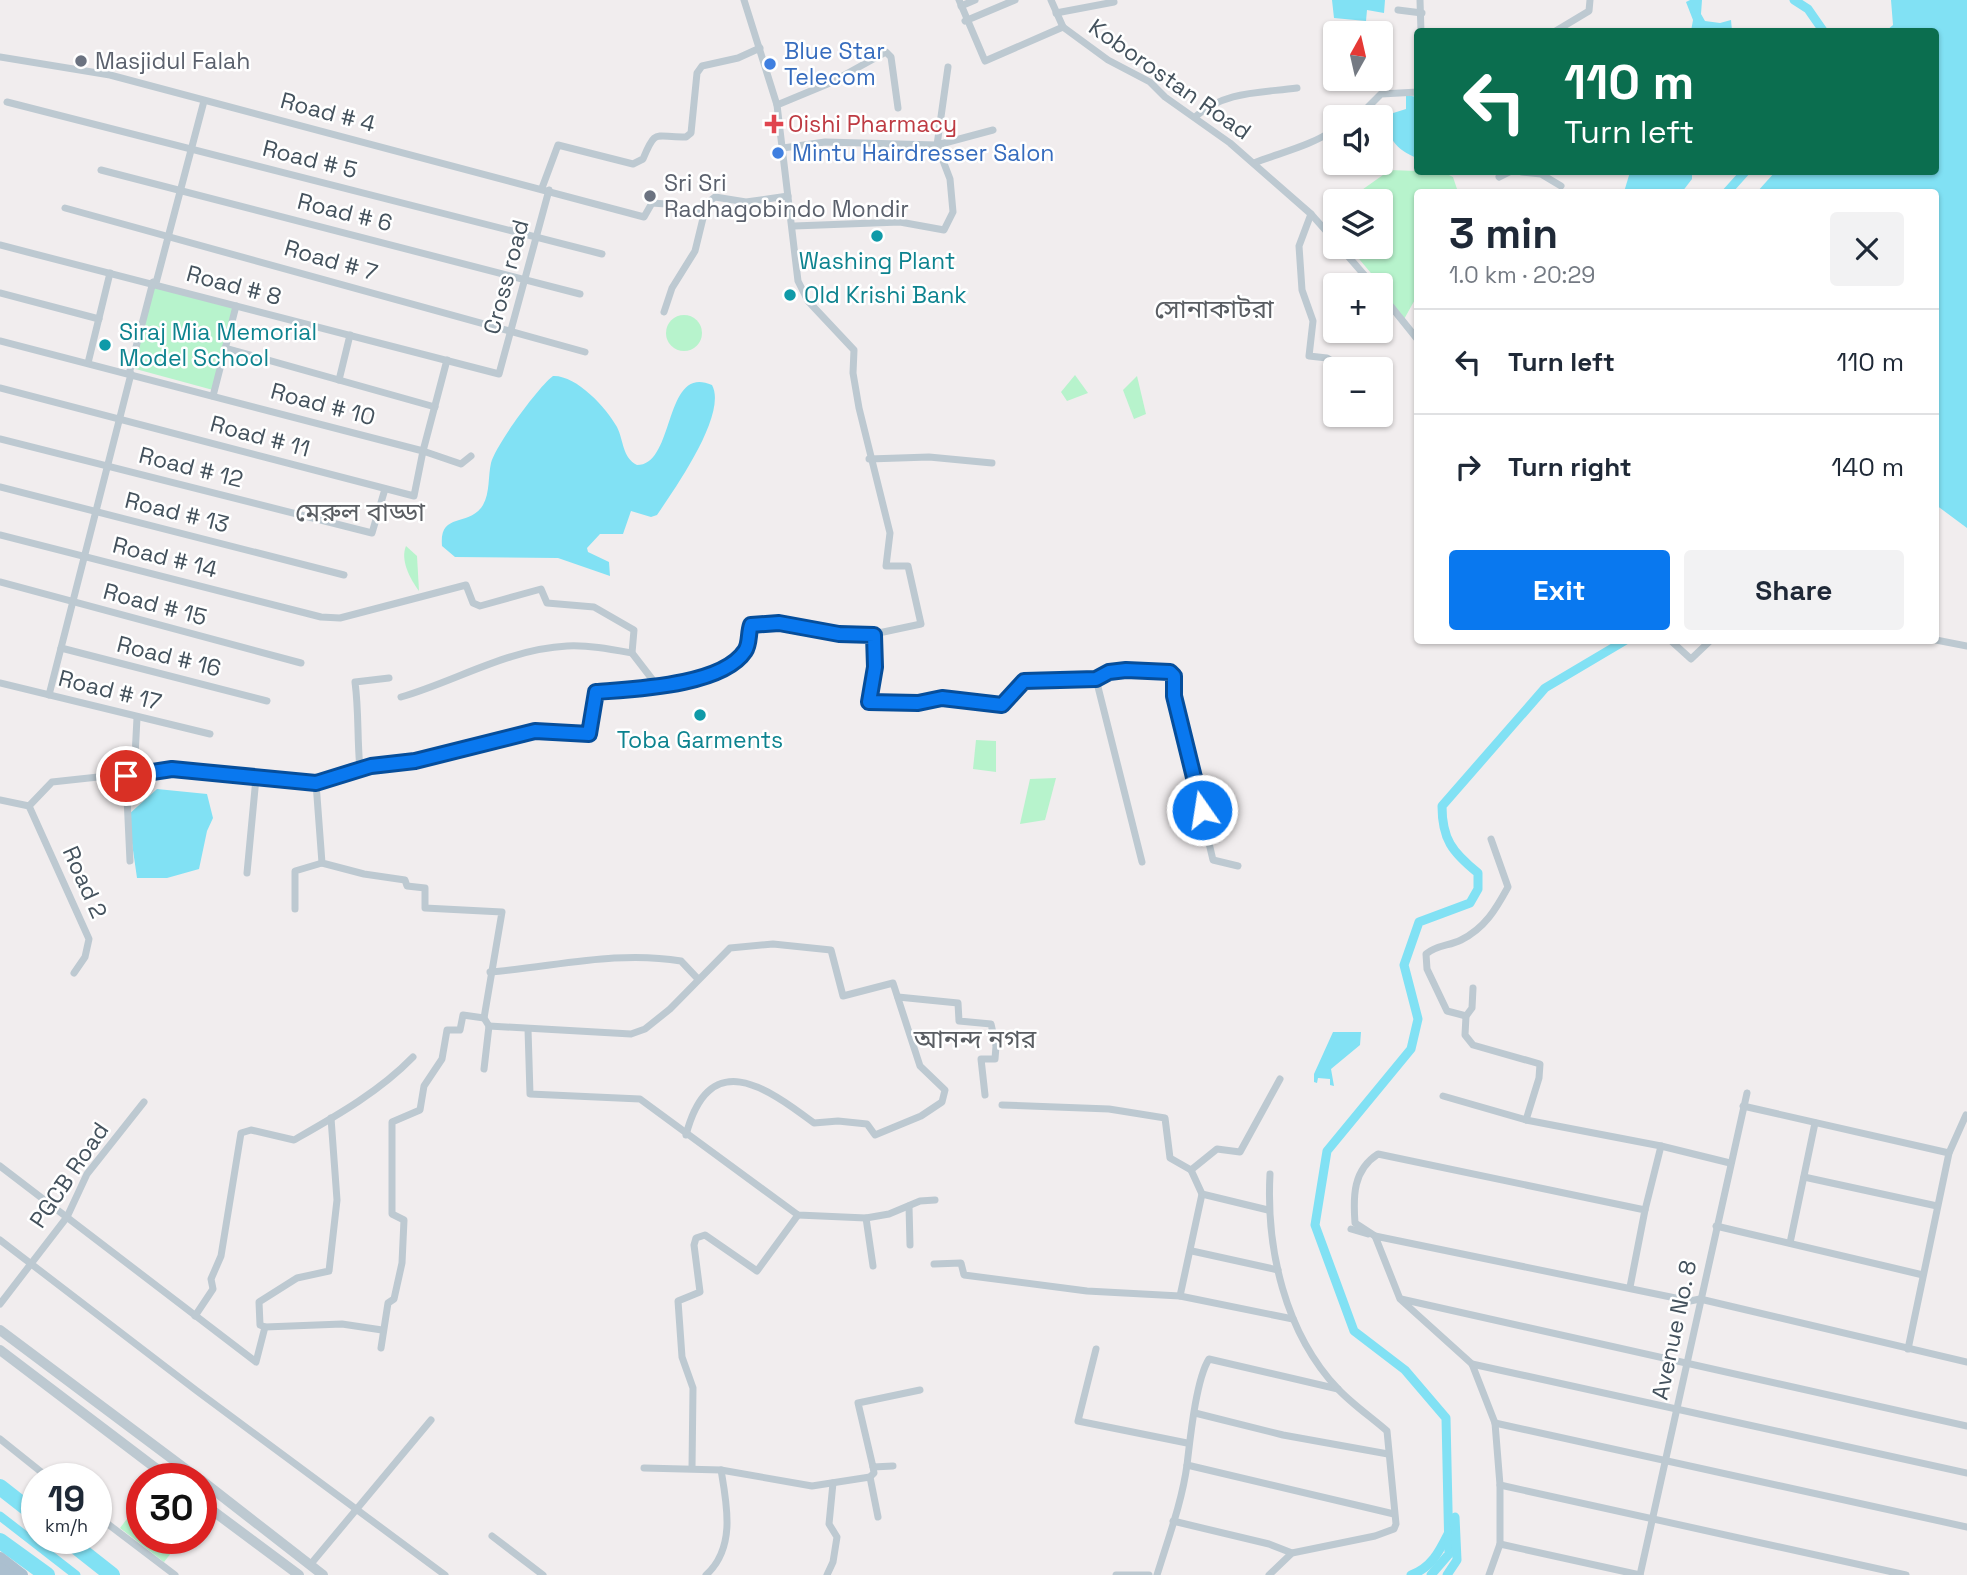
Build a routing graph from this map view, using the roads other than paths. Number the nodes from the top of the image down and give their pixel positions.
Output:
1 (744, 0) edge
2 (975, 0) edge
3 (1015, 0) edge
4 (1420, 0) edge
5 (1590, 0) edge
6 (1052, 1) edge
7 (1114, 2) edge
8 (960, 3) edge
9 (1398, 10) dead end
10 (1056, 13) junction
11 (1422, 13) junction
12 (965, 21) junction
13 (1063, 27) junction
14 (1421, 28) edge
15 (1560, 28) edge
16 (760, 48) junction
17 (0, 57) edge
18 (948, 67) dead end
19 (1297, 88) dead end
20 (1414, 92) edge
21 (204, 101) junction
22 (7, 102) dead end
23 (777, 105) junction
24 (1370, 105) edge
25 (898, 108) dead end
26 (1195, 117) junction
27 (993, 130) dead end
28 (1323, 137) edge
29 (937, 145) junction
30 (783, 148) junction
31 (191, 149) junction
32 (1254, 163) junction
33 (101, 170) dead end
34 (1503, 175) edge
35 (1543, 175) edge
36 (1499, 177) dead end
37 (1561, 186) dead end
38 (546, 189) junction
39 (179, 191) junction
40 (788, 196) junction
41 (707, 205) junction
42 (65, 208) dead end
43 (1311, 214) junction
44 (794, 226) junction
45 (1323, 228) edge
46 (166, 236) junction
47 (536, 237) junction
48 (0, 245) edge
49 (603, 254) dead end
50 (1350, 259) edge
51 (110, 273) junction
52 (1363, 273) edge
53 (525, 279) junction
54 (154, 282) junction
55 (0, 293) edge
56 (580, 294) dead end
57 (236, 306) junction
58 (1393, 309) edge
59 (664, 312) dead end
60 (99, 319) junction
61 (513, 330) junction
62 (350, 335) junction
63 (1414, 335) edge
64 (0, 341) edge
65 (225, 348) junction
66 (586, 352) dead end
67 (1323, 358) edge
68 (447, 360) junction
69 (88, 363) junction
70 (130, 374) junction
71 (499, 374) joint
72 (339, 380) junction
73 (0, 387) edge
74 (213, 396) junction
75 (435, 407) junction
76 (119, 419) junction
77 (0, 439) edge
78 (423, 451) junction
79 (471, 456) dead end
80 (869, 459) junction
81 (992, 463) dead end
82 (107, 466) junction
83 (0, 487) edge
84 (385, 489) junction
85 (96, 511) junction
86 (0, 536) edge
87 (84, 557) junction
88 (344, 575) dead end
89 (0, 583) edge
90 (73, 602) junction
91 (874, 635) junction
92 (1939, 641) edge
93 (1674, 644) edge
94 (1707, 644) edge
95 (1967, 646) edge
96 (61, 648) junction
97 (632, 653) junction
98 (301, 663) dead end
99 (389, 678) dead end
100 (1096, 679) junction
101 (0, 682) edge
102 (654, 687) junction
103 (49, 695) junction
104 (401, 697) dead end
105 (267, 701) dead end
106 (137, 718) junction
107 (210, 734) dead end
108 (360, 769) junction
109 (130, 776) junction
110 (256, 778) junction
111 (316, 783) junction
112 (0, 800) edge
113 (29, 806) junction
114 (1491, 839) dead end
115 (130, 862) dead end
116 (1142, 862) dead end
117 (322, 863) junction
118 (1238, 866) dead end
119 (247, 873) dead end
120 (296, 909) dead end
121 (490, 972) junction
122 (74, 974) dead end
123 (698, 979) junction
124 (1472, 988) dead end
125 (898, 996) junction
126 (1466, 1016) junction
127 (484, 1018) junction
128 (489, 1026) junction
129 (527, 1029) junction
130 (413, 1057) dead end
131 (484, 1069) dead end
132 (1280, 1079) dead end
133 (1746, 1093) dead end
134 (985, 1095) dead end
135 (1443, 1096) dead end
136 (144, 1101) dead end
137 (1002, 1105) dead end
138 (1744, 1106) junction
139 (1966, 1115) edge
140 (331, 1118) junction
141 (1526, 1120) junction
142 (1815, 1123) junction
143 (687, 1135) junction
144 (1661, 1146) junction
145 (1949, 1153) junction
146 (1730, 1163) junction
147 (0, 1166) edge
148 (1191, 1170) junction
149 (1270, 1174) dead end
150 (1804, 1177) junction
151 (1202, 1194) junction
152 (935, 1200) dead end
153 (909, 1206) junction
154 (1937, 1206) junction
155 (1268, 1210) junction
156 (1645, 1210) junction
157 (798, 1215) junction
158 (67, 1217) junction
159 (866, 1218) junction
160 (1716, 1226) junction
161 (1351, 1228) dead end
162 (1375, 1236) junction
163 (0, 1240) edge
164 (1790, 1243) junction
165 (910, 1244) dead end
166 (1192, 1251) junction
167 (31, 1263) junction
168 (934, 1264) dead end
169 (873, 1266) dead end
170 (1278, 1270) junction
171 (1923, 1275) junction
172 (1630, 1287) junction
173 (1180, 1296) junction
174 (1400, 1299) junction
175 (1700, 1299) junction
176 (0, 1304) edge
177 (195, 1316) junction
178 (1293, 1319) junction
179 (265, 1326) junction
180 (0, 1330) edge
181 (383, 1330) junction
182 (382, 1348) dead end
183 (1096, 1349) dead end
184 (1908, 1349) junction
185 (0, 1350) edge
186 (1967, 1362) edge
187 (1686, 1363) junction
188 (1472, 1364) junction
189 (920, 1390) dead end
190 (1338, 1390) junction
191 (1677, 1409) junction
192 (1195, 1413) junction
193 (431, 1420) dead end
194 (1495, 1423) junction
195 (1967, 1426) edge
196 (0, 1439) edge
197 (1187, 1443) junction
198 (1388, 1454) junction
199 (1666, 1461) junction
200 (31, 1463) edge
201 (149, 1463) edge
202 (179, 1463) edge
203 (1187, 1465) junction
204 (893, 1466) dead end
205 (873, 1467) junction
206 (644, 1468) dead end
207 (692, 1468) junction
208 (721, 1470) junction
209 (1967, 1473) edge
210 (870, 1477) junction
211 (833, 1483) junction
212 (1500, 1485) junction
213 (217, 1492) edge
214 (355, 1508) junction
215 (217, 1514) edge
216 (1394, 1514) junction
217 (878, 1517) dead end
218 (1653, 1520) junction
219 (1173, 1521) junction
220 (112, 1527) edge
221 (1967, 1527) edge
222 (492, 1536) dead end
223 (1500, 1544) junction
224 (1292, 1553) junction
225 (0, 1558) edge
226 (310, 1565) junction
227 (0, 1569) edge
228 (8, 1575) edge
229 (22, 1575) edge
230 (176, 1575) edge
231 (301, 1575) edge
232 (323, 1575) edge
233 (445, 1575) edge
234 (543, 1575) edge
235 (706, 1575) edge
236 (827, 1575) edge
237 (1116, 1575) edge
238 (1149, 1575) edge
239 (1157, 1575) edge
240 (1269, 1575) edge
241 (1489, 1575) edge
242 (1640, 1575) edge
243 (1906, 1575) edge

1 - 16 street
2 - 8 street
3 - 12 street
4 - 11 street
5 - 15 street
6 - 10 street, Koborostan Road
7 - 10 street
8 - 12 street
9 - 11 street
10 - 13 street, Koborostan Road
11 - 14 street
12 - 13 street
13 - 26 street, Koborostan Road
16 - 23 street
16 - 38 street, Cross road
17 - 21 street, Road # 4
18 - 29 street
19 - 26 street
20 - 24 street
21 - 31 street
21 - 38 street, Road # 4
22 - 31 street, Road # 5
23 - 25 street
23 - 30 street
26 - 32 street, Koborostan Road
27 - 29 street
28 - 32 street
29 - 30 street
29 - 44 street
30 - 40 street
31 - 39 street
31 - 47 street, Road # 5
32 - 43 street, Koborostan Road
33 - 39 street, Road # 6
34 - 36 street
35 - 37 street
38 - 41 street, Road # 4
38 - 47 street, Cross road
39 - 46 street
39 - 53 street, Road # 6
40 - 41 street
40 - 44 street
41 - 59 street
42 - 46 street, Road # 7
43 - 45 street, Koborostan Road
43 - 67 street
44 - 80 street
46 - 54 street
46 - 61 street, Road # 7
47 - 49 street, Road # 5
47 - 53 street, Cross road
48 - 51 street, Road # 8
50 - 52 street
51 - 54 street, Road # 8
51 - 60 street
53 - 56 street, Road # 6
53 - 61 street, Cross road
54 - 57 street, Road # 8
54 - 70 street
55 - 60 street
57 - 62 street, Road # 8
57 - 65 street
58 - 63 street
60 - 69 street
61 - 66 street, Road # 7
61 - 71 street, Cross road
62 - 68 street, Road # 8
62 - 72 street
64 - 69 street, Road # 10
65 - 72 street
65 - 74 street
68 - 71 street, Road # 8
68 - 75 street
69 - 70 street, Road # 10
70 - 74 street, Road # 10
70 - 76 street
72 - 75 street
73 - 76 street, Road # 11
74 - 78 street, Road # 10
75 - 78 street
76 - 82 street
76 - 84 street, Road # 11
77 - 82 street, Road # 12
78 - 79 street
78 - 84 street, Road # 11
80 - 81 street
80 - 91 street
82 - 84 street, Road # 12
82 - 85 street
83 - 85 street, Road # 13
85 - 87 street
85 - 88 street, Road # 13
86 - 87 street, Road # 14
87 - 90 street
87 - 97 street, Road # 14
89 - 90 street, Road # 15
90 - 96 street
90 - 98 street, Road # 15
91 - 100 street
91 - 102 street
92 - 95 street
93 - 94 street
96 - 103 street
96 - 105 street, Road # 16
97 - 102 street
97 - 104 street
99 - 108 street
100 - 116 street
100 - 118 street
101 - 103 street, Road # 17
102 - 108 street
103 - 106 street, Road # 17
106 - 107 street, Road # 17
106 - 109 street
108 - 111 street
109 - 110 street
109 - 113 street
109 - 115 street
110 - 111 street
110 - 119 street
111 - 117 street
112 - 113 street
113 - 122 street, Road 2
114 - 126 street
117 - 120 street
117 - 121 street
121 - 123 street
121 - 127 street
123 - 125 street
123 - 129 street
124 - 126 street
125 - 134 street
125 - 143 street
126 - 141 street
127 - 128 street
127 - 181 street
128 - 129 street
128 - 131 street
129 - 143 street
130 - 140 street
132 - 148 street
133 - 138 street, Avenue No. 8
135 - 141 street
136 - 158 street, PGCB Road
137 - 148 street
138 - 142 street
138 - 146 street, Avenue No. 8
139 - 145 street
140 - 177 street
140 - 179 street
141 - 144 street
142 - 145 street
142 - 150 street
143 - 157 street
144 - 146 street
144 - 156 street
145 - 154 street
146 - 160 street, Avenue No. 8
147 - 158 street
148 - 151 street
149 - 155 street
150 - 154 street
150 - 164 street
151 - 155 street
151 - 166 street
152 - 153 street
153 - 159 street
153 - 165 street
154 - 171 street
155 - 170 street
156 - 162 street
156 - 172 street
157 - 159 street
157 - 207 street
158 - 167 street, PGCB Road
158 - 177 street
159 - 169 street
160 - 164 street
160 - 175 street, Avenue No. 8
161 - 162 street
162 - 172 street
162 - 174 street
163 - 167 street
164 - 171 street
166 - 170 street
166 - 173 street
167 - 176 street, PGCB Road
167 - 214 street
168 - 173 street
170 - 178 street
171 - 184 street
172 - 175 street
173 - 178 street
174 - 187 street
174 - 188 street
175 - 184 street
175 - 187 street, Avenue No. 8
177 - 179 street
178 - 190 street
179 - 181 street
180 - 202 street
181 - 182 street
183 - 197 street
184 - 186 street
185 - 201 street
187 - 191 street, Avenue No. 8
187 - 195 street
188 - 191 street
188 - 194 street
189 - 205 street
190 - 192 street
190 - 198 street
191 - 199 street, Avenue No. 8
191 - 209 street
192 - 197 street
192 - 198 street
193 - 214 street
194 - 199 street
194 - 212 street
196 - 200 street
197 - 203 street
198 - 216 street
199 - 218 street, Avenue No. 8
199 - 221 street
203 - 216 street
203 - 219 street
204 - 205 street
205 - 210 street
206 - 207 street
207 - 208 street
208 - 211 street
208 - 235 street
210 - 211 street
210 - 217 street
211 - 236 street
212 - 218 street
212 - 223 street
213 - 226 street
214 - 226 street
214 - 233 street
215 - 231 street
216 - 224 street
218 - 242 street, Avenue No. 8
218 - 243 street
219 - 224 street
219 - 239 street
220 - 230 street
222 - 234 street
223 - 241 street
223 - 242 street
224 - 240 street
225 - 229 main road
226 - 231 street
226 - 232 street
227 - 228 main road
237 - 238 street

